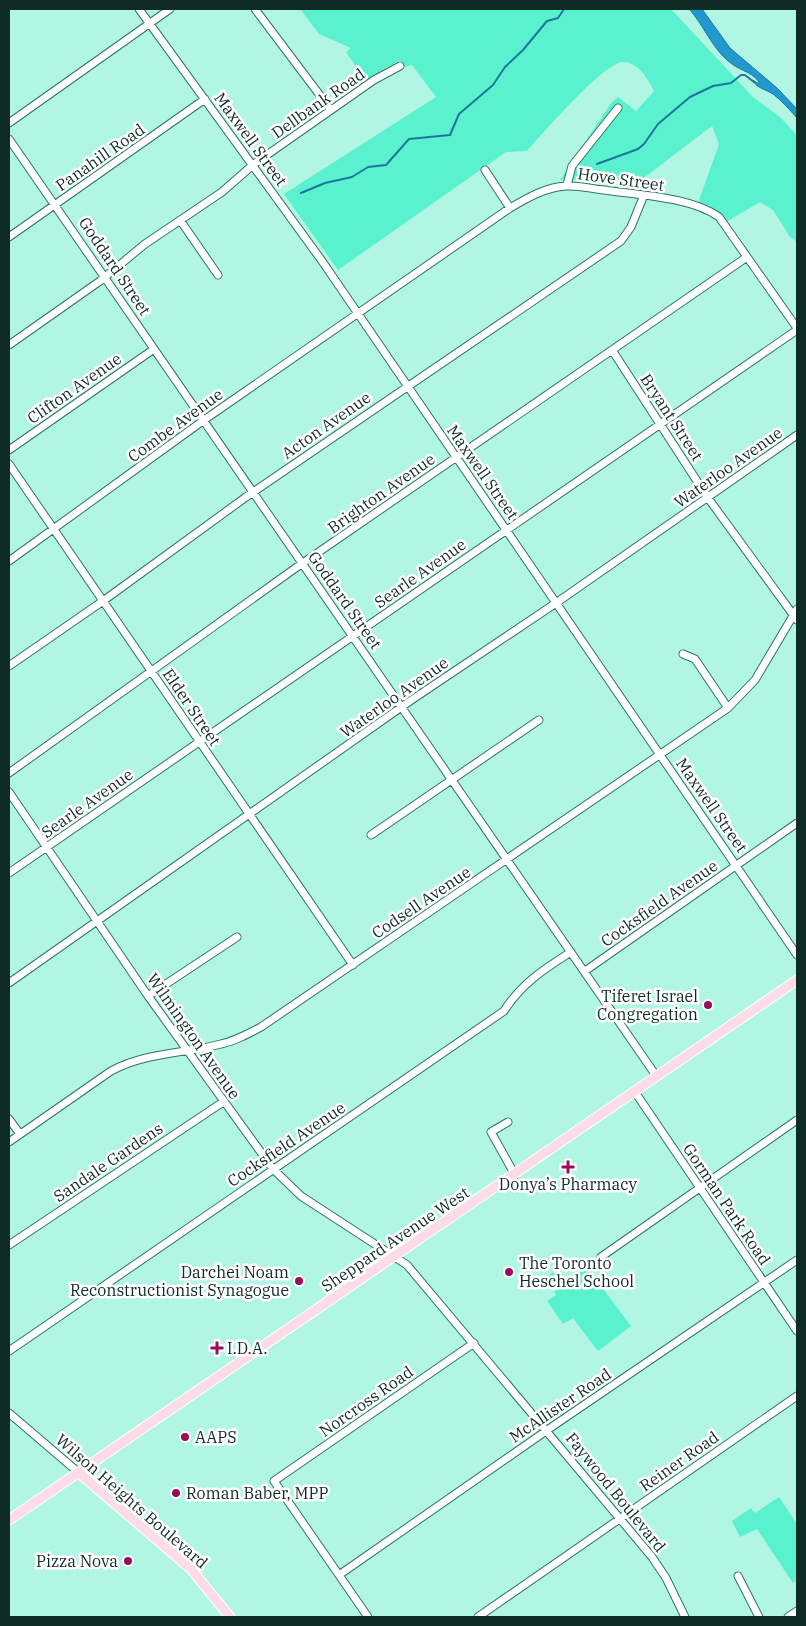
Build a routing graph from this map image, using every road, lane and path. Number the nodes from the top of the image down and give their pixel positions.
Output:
1 (139, 9) edge
2 (170, 9) edge
3 (255, 9) edge
4 (150, 23) junction
5 (400, 66) dead end
6 (205, 99) junction
7 (618, 108) dead end
8 (332, 110) junction
9 (9, 124) edge
10 (9, 139) edge
11 (254, 164) junction
12 (485, 170) dead end
13 (567, 186) junction
14 (644, 195) junction
15 (55, 204) junction
16 (510, 208) junction
17 (180, 220) junction
18 (9, 237) edge
19 (747, 257) junction
20 (218, 275) dead end
21 (106, 277) junction
22 (358, 314) junction
23 (797, 329) edge
24 (9, 346) edge
25 (154, 349) junction
26 (612, 350) junction
27 (407, 385) junction
28 (204, 420) junction
29 (660, 424) junction
30 (797, 435) edge
31 (9, 450) edge
32 (456, 458) junction
33 (9, 464) edge
34 (254, 492) junction
35 (708, 498) junction
36 (54, 530) junction
37 (506, 530) junction
38 (9, 560) edge
39 (303, 563) junction
40 (103, 602) junction
41 (556, 603) junction
42 (796, 615) edge
43 (353, 636) junction
44 (683, 654) dead end
45 (9, 666) edge
46 (151, 672) junction
47 (402, 707) junction
48 (728, 708) junction
49 (539, 720) dead end
50 (199, 742) junction
51 (660, 756) junction
52 (9, 773) edge
53 (453, 780) junction
54 (9, 792) edge
55 (250, 815) junction
56 (797, 823) edge
57 (371, 835) dead end
58 (46, 847) junction
59 (507, 861) junction
60 (737, 865) junction
61 (9, 873) edge
62 (97, 921) junction
63 (237, 937) dead end
64 (571, 952) junction
65 (797, 955) edge
66 (353, 965) junction
67 (585, 971) junction
68 (797, 980) edge
69 (9, 983) edge
70 (148, 996) junction
71 (187, 1051) junction
72 (656, 1077) junction
73 (636, 1092) junction
74 (223, 1102) junction
75 (9, 1118) edge
76 (797, 1120) edge
77 (508, 1122) dead end
78 (20, 1134) junction
79 (9, 1142) edge
80 (273, 1169) junction
81 (515, 1175) junction
82 (699, 1187) junction
83 (9, 1245) edge
84 (396, 1257) junction
85 (601, 1257) dead end
86 (797, 1260) edge
87 (764, 1283) junction
88 (797, 1331) edge
89 (474, 1343) junction
90 (9, 1351) edge
91 (797, 1396) edge
92 (9, 1413) edge
93 (546, 1430) junction
94 (78, 1472) junction
95 (621, 1518) junction
96 (9, 1520) edge
97 (339, 1574) junction
98 (738, 1576) dead end
99 (797, 1611) edge
100 (230, 1617) edge
101 (368, 1617) edge
102 (478, 1617) edge
103 (685, 1617) edge
104 (758, 1617) edge
105 (788, 1617) edge

1 - 4 street, Maxwell Street
2 - 4 street
3 - 8 street
4 - 6 street, Maxwell Street
4 - 9 street
5 - 8 street, Dellbank Road
6 - 11 street, Maxwell Street
6 - 15 street, Panahill Road
7 - 13 street
8 - 11 street, Dellbank Road
10 - 15 street, Goddard Street
11 - 17 street, Dellbank Road
11 - 22 street, Maxwell Street
12 - 16 street
13 - 14 street, Hove Street
13 - 16 street, Hove Street
14 - 19 street, Hove Street
14 - 27 street, Acton Avenue
15 - 18 street, Panahill Road
15 - 21 street, Goddard Street
16 - 22 street, Hove Street
17 - 20 street
17 - 21 street, Dellbank Road
19 - 23 street, Hove Street
19 - 26 street, Brighton Avenue
21 - 24 street, Dellbank Road
21 - 25 street, Goddard Street
22 - 27 street, Maxwell Street
22 - 28 street, Combe Avenue
23 - 29 street, Searle Avenue
25 - 28 street, Goddard Street
25 - 31 street, Clifton Avenue
26 - 29 street, Bryant Street
26 - 32 street, Brighton Avenue
27 - 32 street, Maxwell Street
27 - 34 street, Acton Avenue
28 - 34 street, Goddard Street
28 - 36 street, Combe Avenue
29 - 35 street, Bryant Street
29 - 37 street, Searle Avenue
30 - 35 street, Waterloo Avenue
32 - 37 street, Maxwell Street
32 - 39 street, Brighton Avenue
33 - 36 street, Elder Street
34 - 39 street, Goddard Street
34 - 40 street, Acton Avenue
35 - 41 street, Waterloo Avenue
35 - 42 street, Bryant Street
36 - 38 street, Combe Avenue
36 - 40 street, Elder Street
37 - 41 street, Maxwell Street
37 - 43 street, Searle Avenue
39 - 43 street, Goddard Street
39 - 46 street, Brighton Avenue
40 - 45 street, Acton Avenue
40 - 46 street, Elder Street
41 - 47 street, Waterloo Avenue
41 - 51 street, Maxwell Street
42 - 48 street, Codsell Avenue
43 - 47 street, Goddard Street
43 - 50 street, Searle Avenue
44 - 48 street
46 - 50 street, Elder Street
46 - 52 street, Brighton Avenue
47 - 53 street, Goddard Street
47 - 55 street, Waterloo Avenue
48 - 51 street, Codsell Avenue
49 - 53 street
50 - 55 street, Elder Street
50 - 58 street, Searle Avenue
51 - 59 street, Codsell Avenue
51 - 60 street, Maxwell Street
53 - 57 street
53 - 59 street, Goddard Street
54 - 58 street, Wilmington Avenue
55 - 62 street, Waterloo Avenue
55 - 66 street, Elder Street
56 - 60 street, Cocksfield Avenue
58 - 61 street, Searle Avenue
58 - 62 street, Wilmington Avenue
59 - 64 street, Goddard Street
59 - 66 street, Codsell Avenue
60 - 65 street, Maxwell Street
60 - 67 street, Cocksfield Avenue
62 - 69 street, Waterloo Avenue
62 - 70 street, Wilmington Avenue
63 - 70 street
64 - 67 street, Goddard Street
64 - 80 street, Cocksfield Avenue
66 - 71 street, Codsell Avenue
67 - 72 street, Goddard Street
68 - 72 main road, Sheppard Avenue West
70 - 71 street, Wilmington Avenue
71 - 74 street, Wilmington Avenue
71 - 78 street, Codsell Avenue
72 - 73 main road, Sheppard Avenue West
73 - 81 main road, Sheppard Avenue West
73 - 82 street, Gorman Park Road
74 - 80 street, Wilmington Avenue
74 - 83 street, Sandale Gardens
75 - 78 street
76 - 82 street
77 - 81 street
78 - 79 street, Codsell Avenue
80 - 84 street, Wilmington Avenue
80 - 90 street, Cocksfield Avenue
81 - 84 main road, Sheppard Avenue West
82 - 85 street
82 - 87 street, Gorman Park Road
84 - 89 street, Faywood Boulevard
84 - 94 main road, Sheppard Avenue West
86 - 87 street, McAllister Road
87 - 88 street, Gorman Park Road
87 - 93 street, McAllister Road
89 - 93 street, Faywood Boulevard
89 - 97 street, Norcross Road
91 - 95 street, Reiner Road
92 - 94 street, Wilson Heights Boulevard
93 - 95 street, Faywood Boulevard
93 - 97 street, McAllister Road
94 - 96 main road, Sheppard Avenue West
94 - 100 main road, Wilson Heights Boulevard
95 - 102 street, Reiner Road
95 - 103 street, Faywood Boulevard
97 - 101 street
98 - 104 street
99 - 105 street

